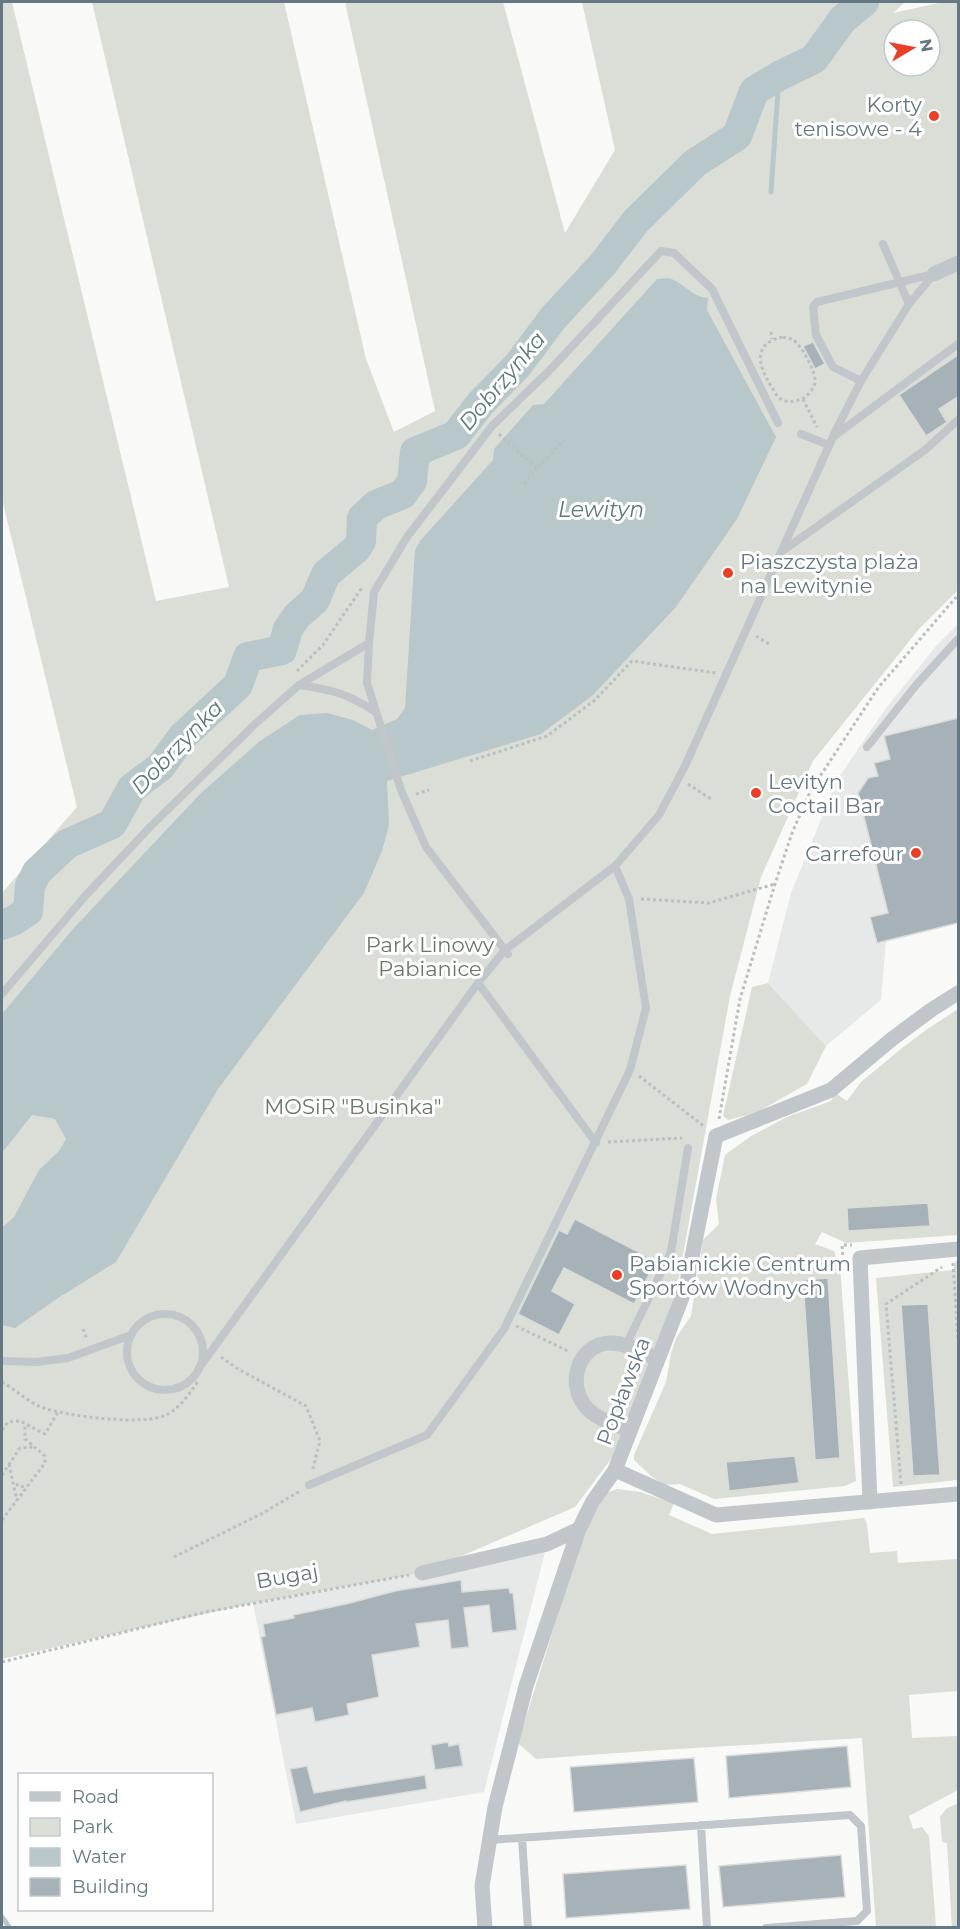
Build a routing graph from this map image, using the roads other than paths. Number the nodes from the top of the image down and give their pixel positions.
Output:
1 (883, 244) dead end
2 (958, 263) edge
3 (934, 274) junction
4 (899, 281) junction
5 (909, 304) junction
6 (958, 344) edge
7 (861, 381) junction
8 (958, 420) edge
9 (778, 423) dead end
10 (801, 434) dead end
11 (833, 437) junction
12 (827, 445) junction
13 (781, 552) junction
14 (958, 639) edge
15 (369, 643) junction
16 (299, 685) junction
17 (376, 712) junction
18 (867, 747) dead end
19 (615, 866) junction
20 (507, 952) junction
21 (478, 983) junction
22 (958, 993) edge
23 (2, 994) edge
24 (596, 1143) junction
25 (688, 1148) dead end
26 (958, 1249) edge
27 (131, 1335) junction
28 (626, 1345) junction
29 (658, 1359) junction
30 (2, 1361) edge
31 (200, 1368) junction
32 (630, 1430) junction
33 (615, 1470) junction
34 (309, 1485) road end
35 (958, 1494) edge
36 (870, 1502) junction
37 (579, 1529) junction
38 (422, 1572) road end
39 (701, 1825) junction
40 (522, 1838) junction
41 (489, 1840) junction
42 (485, 1928) edge
43 (528, 1928) edge
44 (708, 1928) edge
45 (766, 1928) edge

1 - 4 lane
2 - 3 street
3 - 4 lane
3 - 5 lane
4 - 5 lane
4 - 7 lane
5 - 7 lane
6 - 11 lane
7 - 11 lane
8 - 13 lane
9 - 15 lane
10 - 12 lane
11 - 12 lane
12 - 13 lane
13 - 19 lane
14 - 18 lane
15 - 16 lane
15 - 17 lane
16 - 17 lane
16 - 23 lane
17 - 20 lane
19 - 20 lane
19 - 24 lane
20 - 21 lane
21 - 24 lane
21 - 31 lane
22 - 29 street, Popławska
24 - 34 lane
25 - 28 lane
26 - 36 street
27 - 30 lane
27 - 31 lane
27 - 31 lane
28 - 29 street
28 - 32 street
29 - 32 street, Popławska
32 - 33 street, Popławska
33 - 36 street
33 - 37 street, Popławska
35 - 36 street
37 - 38 street
37 - 41 street, Popławska
39 - 40 lane
39 - 44 lane
39 - 45 lane
40 - 41 lane
40 - 43 lane
41 - 42 street, Popławska

